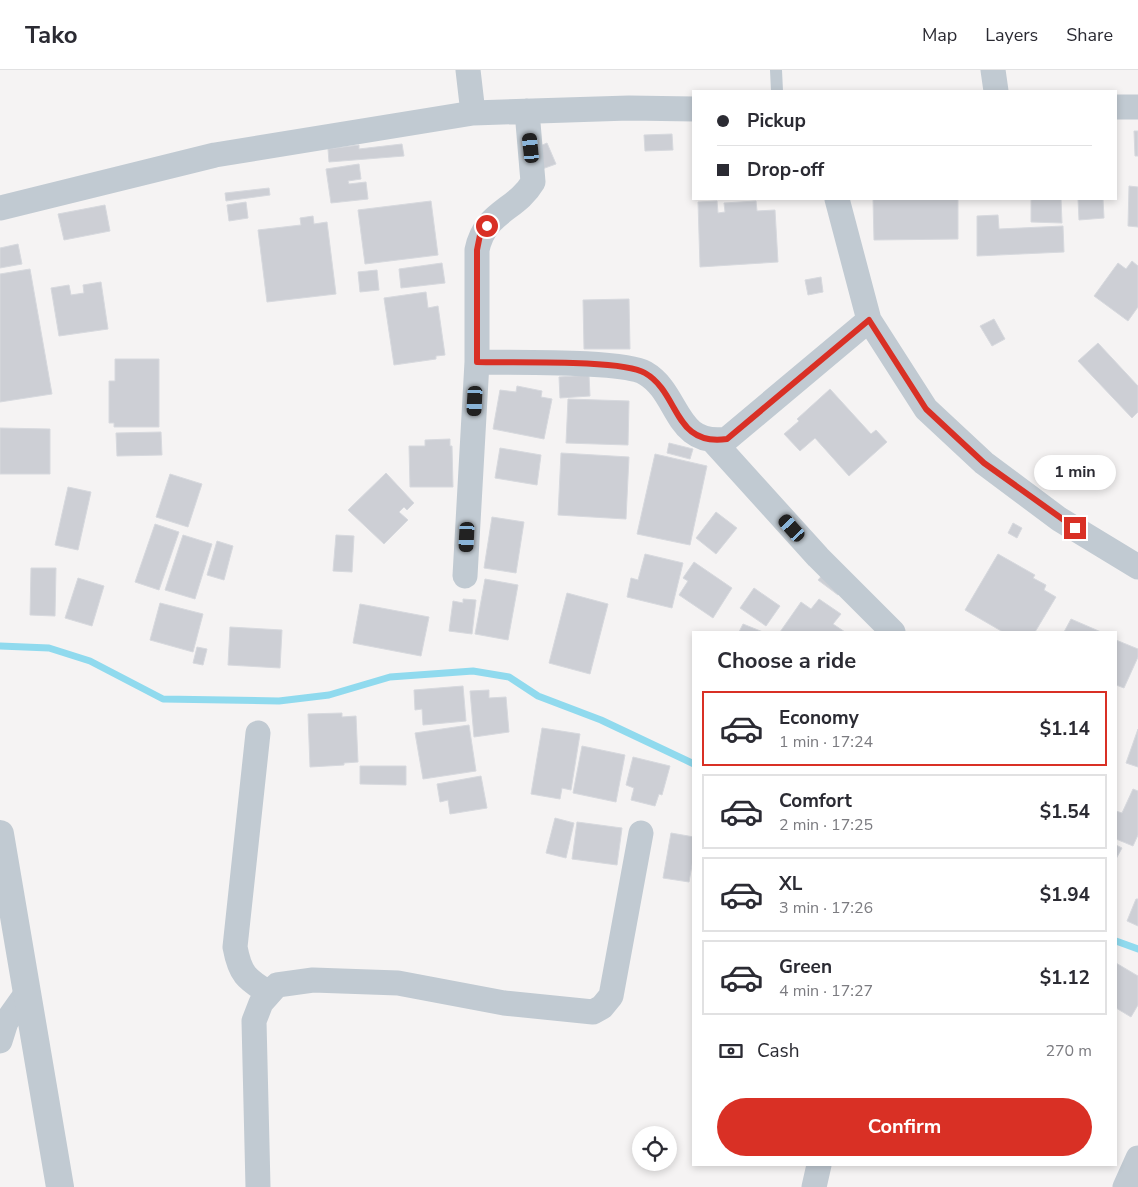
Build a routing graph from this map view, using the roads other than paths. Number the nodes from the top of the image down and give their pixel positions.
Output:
1 (468, 70) edge
2 (776, 70) edge
3 (993, 70) edge
4 (777, 90) edge
5 (996, 90) edge
6 (1117, 107) edge
7 (1138, 107) edge
8 (692, 109) edge
9 (527, 112) junction
10 (473, 113) junction
11 (837, 200) edge
12 (0, 208) edge
13 (869, 320) junction
14 (477, 362) junction
15 (713, 441) junction
16 (1138, 567) edge
17 (465, 576) dead end
18 (892, 631) edge
19 (258, 733) dead end
20 (641, 834) dead end
21 (0, 837) edge
22 (269, 993) junction
23 (26, 994) junction
24 (0, 1041) edge
25 (1138, 1158) edge
26 (819, 1166) edge
27 (60, 1187) edge
28 (258, 1187) edge
29 (814, 1187) edge
30 (1125, 1187) edge

1 - 10 street
2 - 4 lane
3 - 5 street
6 - 7 street
8 - 9 street
9 - 10 street
9 - 14 street
10 - 12 street
11 - 13 street
13 - 15 street
13 - 16 street
14 - 15 street
14 - 17 street
15 - 18 street
19 - 22 street
20 - 22 street
21 - 23 street
22 - 28 street
23 - 24 street
23 - 27 street
25 - 30 street
26 - 29 street

